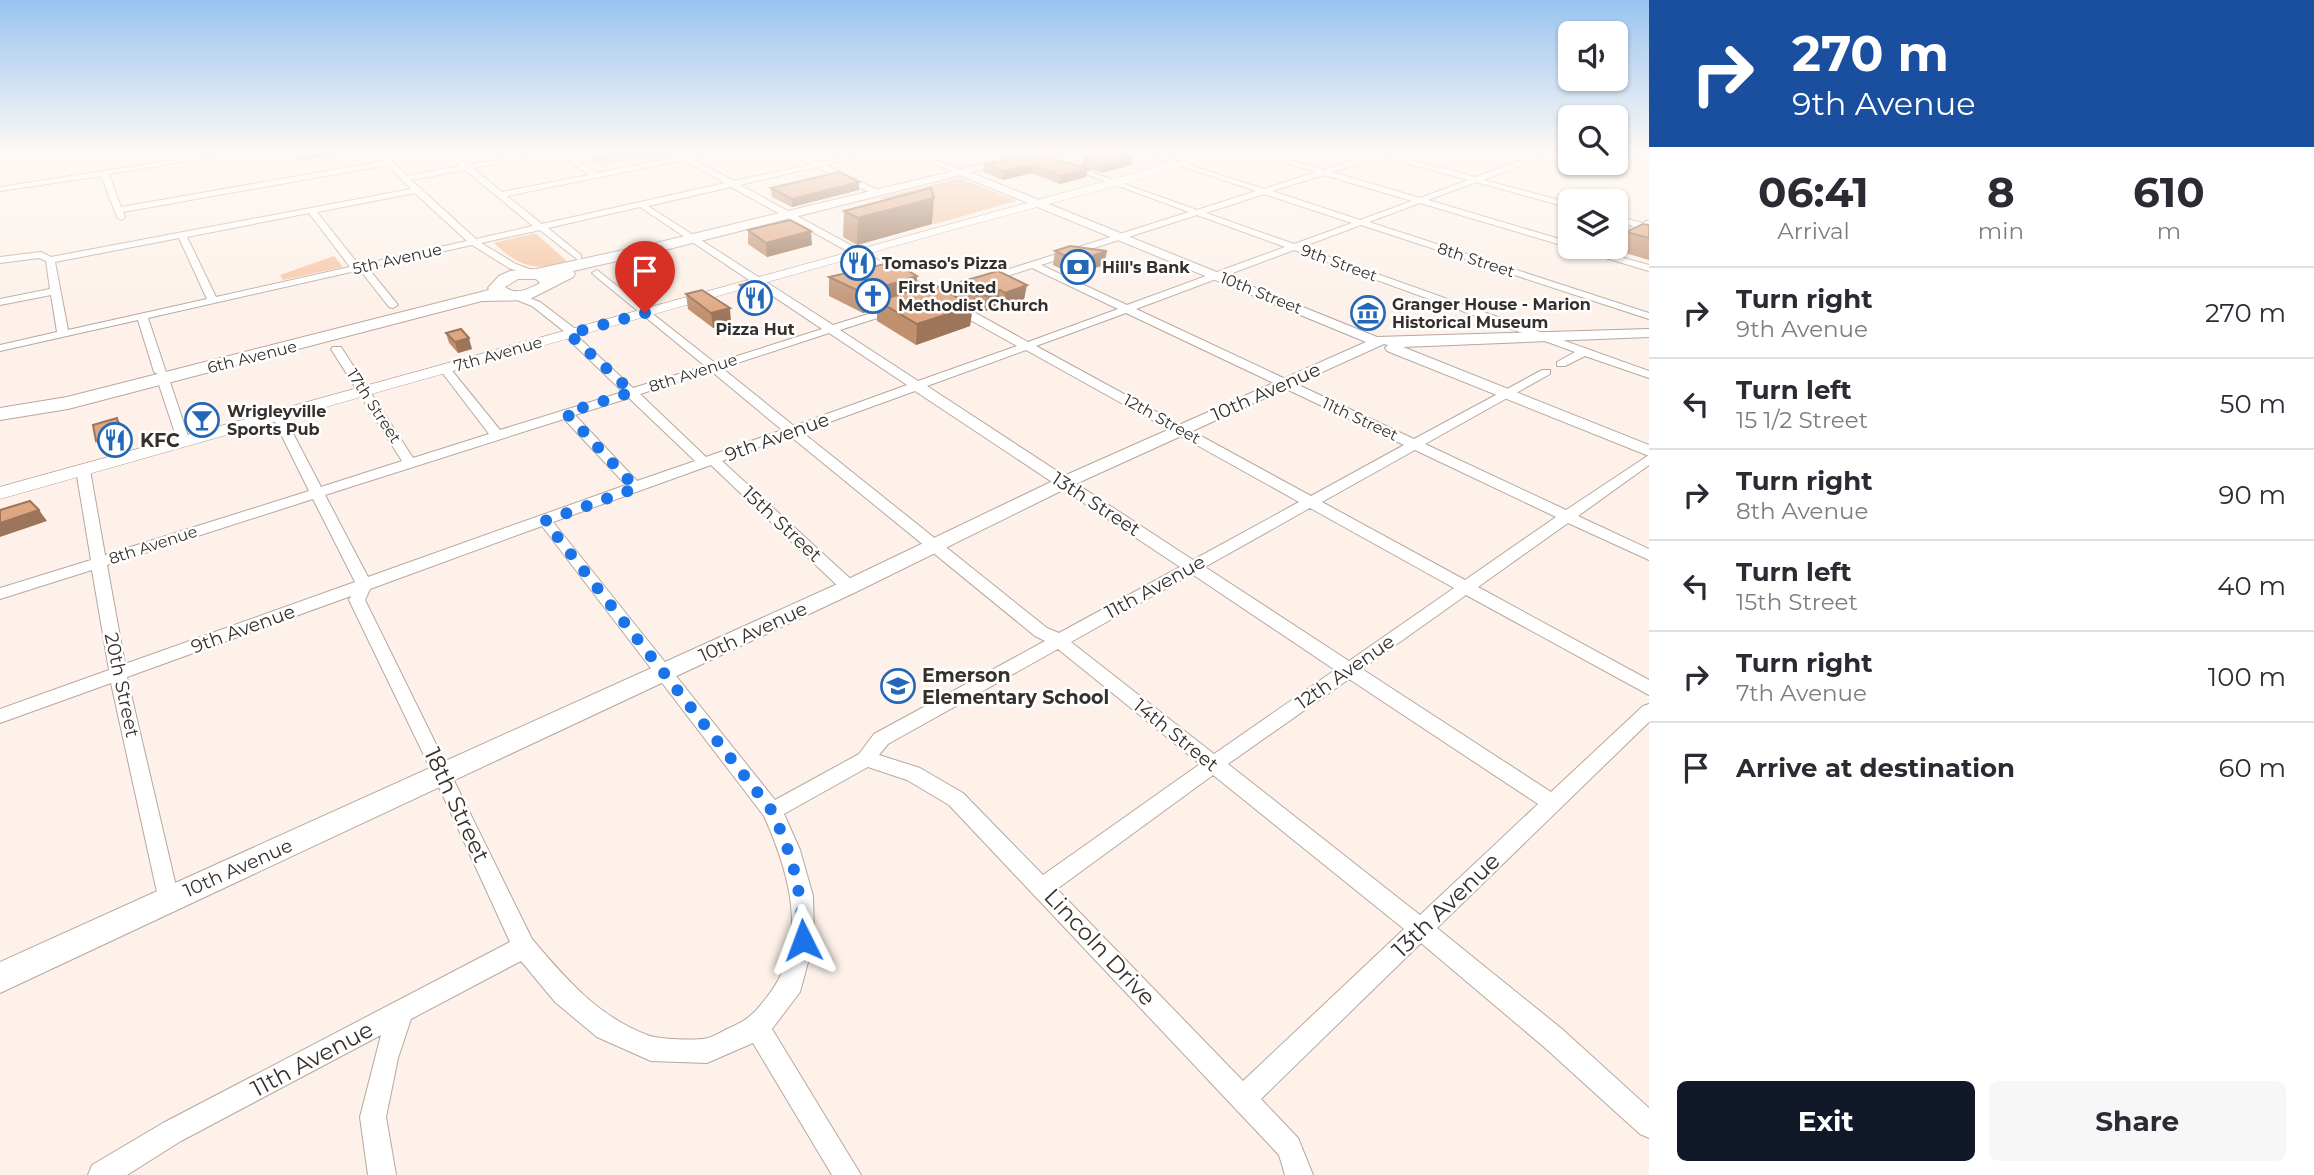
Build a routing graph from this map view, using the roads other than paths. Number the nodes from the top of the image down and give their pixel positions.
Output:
1 (117, 207) edge
2 (152, 207) edge
3 (333, 207) edge
4 (437, 207) edge
5 (516, 207) edge
6 (628, 207) edge
7 (644, 207) edge
8 (774, 207) edge
9 (822, 207) edge
10 (1023, 207) edge
11 (1047, 207) edge
12 (1183, 207) edge
13 (1213, 207) edge
14 (1313, 207) edge
15 (1401, 207) edge
16 (1442, 207) edge
17 (312, 211) junction
18 (1197, 212) junction
19 (789, 215) junction
20 (1628, 221) edge
21 (1360, 222) junction
22 (1647, 225) edge
23 (541, 227) junction
24 (1628, 233) edge
25 (182, 236) junction
26 (1122, 237) junction
27 (694, 239) junction
28 (1558, 241) edge
29 (474, 242) junction
30 (1294, 247) junction
31 (859, 253) junction
32 (491, 256) junction
33 (578, 257) dead end
34 (1622, 259) edge
35 (0, 260) edge
36 (50, 260) junction
37 (1033, 265) junction
38 (359, 267) junction
39 (1649, 268) edge
40 (597, 273) dead end
41 (1217, 276) junction
42 (540, 281) junction
43 (758, 282) junction
44 (503, 289) junction
45 (54, 291) junction
46 (936, 296) junction
47 (213, 300) junction
48 (0, 302) edge
49 (393, 305) dead end
50 (1128, 309) junction
51 (645, 313) junction
52 (142, 316) junction
53 (1649, 316) edge
54 (556, 317) junction
55 (831, 329) junction
56 (1649, 333) edge
57 (63, 334) junction
58 (571, 334) junction
59 (1543, 337) junction
60 (1389, 344) junction
61 (1028, 346) junction
62 (0, 348) edge
63 (337, 349) dead end
64 (1584, 352) junction
65 (1562, 364) dead end
66 (711, 367) junction
67 (445, 369) junction
68 (1546, 372) dead end
69 (161, 375) junction
70 (1649, 376) edge
71 (1283, 383) junction
72 (917, 386) junction
73 (366, 391) junction
74 (632, 392) junction
75 (1507, 393) junction
76 (0, 407) edge
77 (566, 413) junction
78 (0, 414) edge
79 (278, 416) junction
80 (1182, 430) junction
81 (791, 432) junction
82 (497, 435) junction
83 (184, 442) junction
84 (1413, 444) junction
85 (1649, 451) edge
86 (1649, 459) edge
87 (710, 461) junction
88 (411, 463) junction
89 (83, 470) junction
90 (1063, 483) junction
91 (636, 488) junction
92 (316, 493) junction
93 (0, 494) edge
94 (1311, 502) junction
95 (1567, 516) junction
96 (545, 521) junction
97 (933, 544) junction
98 (1649, 555) edge
99 (99, 562) junction
100 (1192, 566) junction
101 (364, 585) junction
102 (849, 587) junction
103 (1466, 587) junction
104 (0, 594) edge
105 (1058, 640) junction
106 (1349, 669) junction
107 (663, 673) junction
108 (118, 674) junction
109 (1649, 688) edge
110 (1649, 711) edge
111 (0, 716) edge
112 (866, 759) junction
113 (1213, 765) junction
114 (443, 774) junction
115 (1552, 803) junction
116 (772, 811) junction
117 (1043, 887) junction
118 (169, 899) junction
119 (1421, 929) junction
120 (524, 947) junction
121 (0, 978) edge
122 (401, 1012) junction
123 (758, 1028) junction
124 (1243, 1098) junction
125 (1649, 1125) edge
126 (102, 1175) edge
127 (382, 1175) edge
128 (847, 1175) edge
129 (1299, 1175) edge

1 - 2 street
3 - 17 street
4 - 29 street
5 - 23 street
6 - 23 street, 5th Avenue
7 - 27 street, 13th Street
8 - 19 street, 12th Street
9 - 19 main road
10 - 31 main road, 7th Avenue
11 - 26 street, 10th Street
12 - 18 street, 9th Street
13 - 18 street, 8th Avenue
14 - 21 street, 8th Street
15 - 21 street, 9th Avenue
16 - 28 street
17 - 25 street
17 - 38 street
18 - 26 street, 8th Avenue
18 - 30 street, 9th Street
19 - 27 main road
19 - 31 street, 12th Street
20 - 22 street
21 - 30 street, 9th Avenue
21 - 53 street, 8th Street
22 - 24 street
23 - 29 street, 5th Avenue
23 - 33 street
25 - 36 street
25 - 47 street
26 - 37 street, 8th Avenue
26 - 41 street, 10th Street
27 - 42 main road
27 - 43 street, 13th Street
29 - 32 street
29 - 38 street, 5th Avenue
30 - 41 street, 9th Avenue
30 - 59 street, 9th Street
31 - 43 main road, 7th Avenue
31 - 46 street, 12th Street
32 - 42 street
32 - 44 street
34 - 39 street
35 - 36 street
36 - 45 street
37 - 46 street, 8th Avenue
37 - 50 street, 11th Street
38 - 47 street, 5th Avenue
38 - 49 street
40 - 51 street, 14th Street
41 - 50 street, 9th Avenue
41 - 60 street, 10th Street
42 - 44 main road
42 - 54 street, 15th Street
43 - 51 main road, 7th Avenue
43 - 55 street, 13th Street
44 - 54 street, 15th Street
44 - 69 main road, 6th Avenue
45 - 48 street
45 - 57 street
46 - 55 street, 8th Avenue
46 - 61 street, 12th Street
47 - 52 street, 5th Avenue
50 - 61 street, 9th Avenue
50 - 71 street, 11th Street
51 - 58 main road, 7th Avenue
51 - 66 street, 14th Street
52 - 57 street, 5th Avenue
52 - 69 street
54 - 58 street, 15th Street
55 - 66 street, 8th Avenue
55 - 72 street, 13th Street
56 - 59 street, 10th Avenue
57 - 62 street, 5th Avenue
58 - 67 main road, 7th Avenue
58 - 74 street, 15th Street
59 - 60 street, 10th Avenue
59 - 64 street, 9th Street
60 - 71 street, 10th Avenue
60 - 75 street, 10th Street
61 - 72 street, 9th Avenue
61 - 80 street, 12th Street
63 - 73 street, 17th Street
64 - 65 street
64 - 70 street, 9th Street
66 - 74 street, 8th Avenue
66 - 81 street, 14th Street
67 - 73 main road, 7th Avenue
67 - 82 street
68 - 75 street, 11th Avenue
69 - 76 main road, 6th Avenue
69 - 78 main road, 6th Avenue
69 - 83 street
71 - 80 street, 10th Avenue
71 - 84 street, 11th Street
72 - 81 street, 9th Avenue
72 - 90 street, 13th Street
73 - 79 main road, 7th Avenue
73 - 88 street, 17th Street
74 - 77 street, 8th Avenue
74 - 87 street, 15th Street
75 - 84 street, 11th Avenue
75 - 85 street, 10th Street
77 - 82 street, 8th Avenue
77 - 91 street
79 - 83 main road, 7th Avenue
79 - 92 street, 18th Street
80 - 90 street, 10th Avenue
80 - 94 street, 12th Street
81 - 87 street, 9th Avenue
81 - 97 street, 14th Street
82 - 88 street, 8th Avenue
83 - 89 main road, 7th Avenue
84 - 94 street, 11th Avenue
84 - 95 street, 11th Street
86 - 95 street, 12th Avenue
87 - 91 street, 9th Avenue
87 - 102 street, 15th Street
88 - 92 street, 8th Avenue
89 - 93 main road, 7th Avenue
89 - 99 street, 20th Street
90 - 97 street, 10th Avenue
90 - 100 street, 13th Street
91 - 96 street, 9th Avenue
92 - 99 street, 8th Avenue
92 - 101 street, 18th Street
94 - 100 street, 11th Avenue
94 - 103 street, 12th Street
95 - 98 street, 11th Street
95 - 103 street, 12th Avenue
96 - 101 street, 9th Avenue
96 - 107 street
97 - 102 street, 10th Avenue
97 - 105 street, 14th Street
99 - 104 street, 8th Avenue
99 - 108 street, 20th Street
100 - 105 street, 11th Avenue
100 - 106 street, 13th Street
101 - 108 street, 9th Avenue
101 - 114 street, 18th Street
102 - 107 street, 10th Avenue
103 - 106 street, 12th Avenue
103 - 109 street, 12th Street
105 - 112 street, 11th Avenue
105 - 113 street, 14th Street
106 - 113 street, 12th Avenue
106 - 115 street, 13th Street
107 - 114 street, 10th Avenue
107 - 116 street
108 - 111 street, 9th Avenue
108 - 118 street, 20th Street
110 - 115 street, 13th Avenue
112 - 116 street, 11th Avenue
112 - 117 street, Lincoln Drive
113 - 117 street, 12th Avenue
113 - 119 street, 14th Street
114 - 118 street, 10th Avenue
114 - 120 street, 18th Street
115 - 119 street, 13th Avenue
116 - 123 street
117 - 124 street, Lincoln Drive
118 - 121 street, 10th Avenue
119 - 124 street, 13th Avenue
119 - 125 street, 14th Street
120 - 122 street, 11th Avenue
120 - 123 street, 18th Street
122 - 126 street, 11th Avenue
122 - 127 street
123 - 128 street
124 - 129 street, Lincoln Drive

